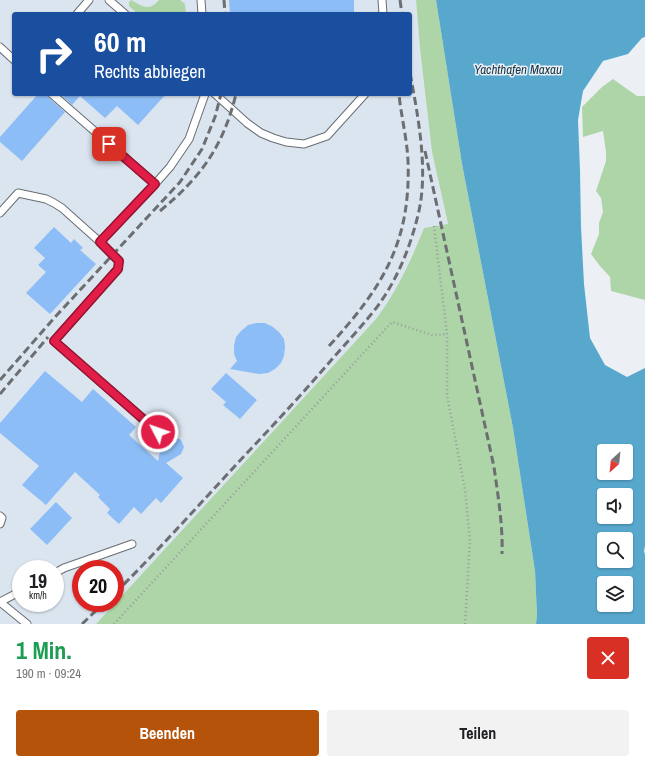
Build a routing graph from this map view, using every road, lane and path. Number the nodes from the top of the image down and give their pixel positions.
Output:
1 (89, 0) edge
2 (109, 0) edge
3 (201, 0) edge
4 (382, 0) edge
5 (79, 12) edge
6 (123, 12) edge
7 (202, 12) edge
8 (383, 12) edge
9 (0, 48) edge
10 (12, 58) edge
11 (54, 96) edge
12 (204, 96) edge
13 (217, 96) edge
14 (363, 96) edge
15 (155, 184) junction
16 (0, 213) edge
17 (434, 226) dead end
18 (100, 242) junction
19 (447, 334) junction
20 (158, 432) dead end
21 (0, 516) edge
22 (0, 524) edge
23 (132, 544) dead end
24 (64, 568) edge
25 (12, 596) edge
26 (0, 602) edge
27 (27, 624) edge
28 (114, 624) edge
29 (465, 624) edge

1 - 5 lane
2 - 6 lane
3 - 7 lane
4 - 8 lane
9 - 10 lane
11 - 15 lane
12 - 15 lane
13 - 14 lane
15 - 18 lane
16 - 18 lane
17 - 19 path
18 - 20 lane
19 - 28 path
19 - 29 path
21 - 22 lane
23 - 24 lane
25 - 26 lane
26 - 27 lane

